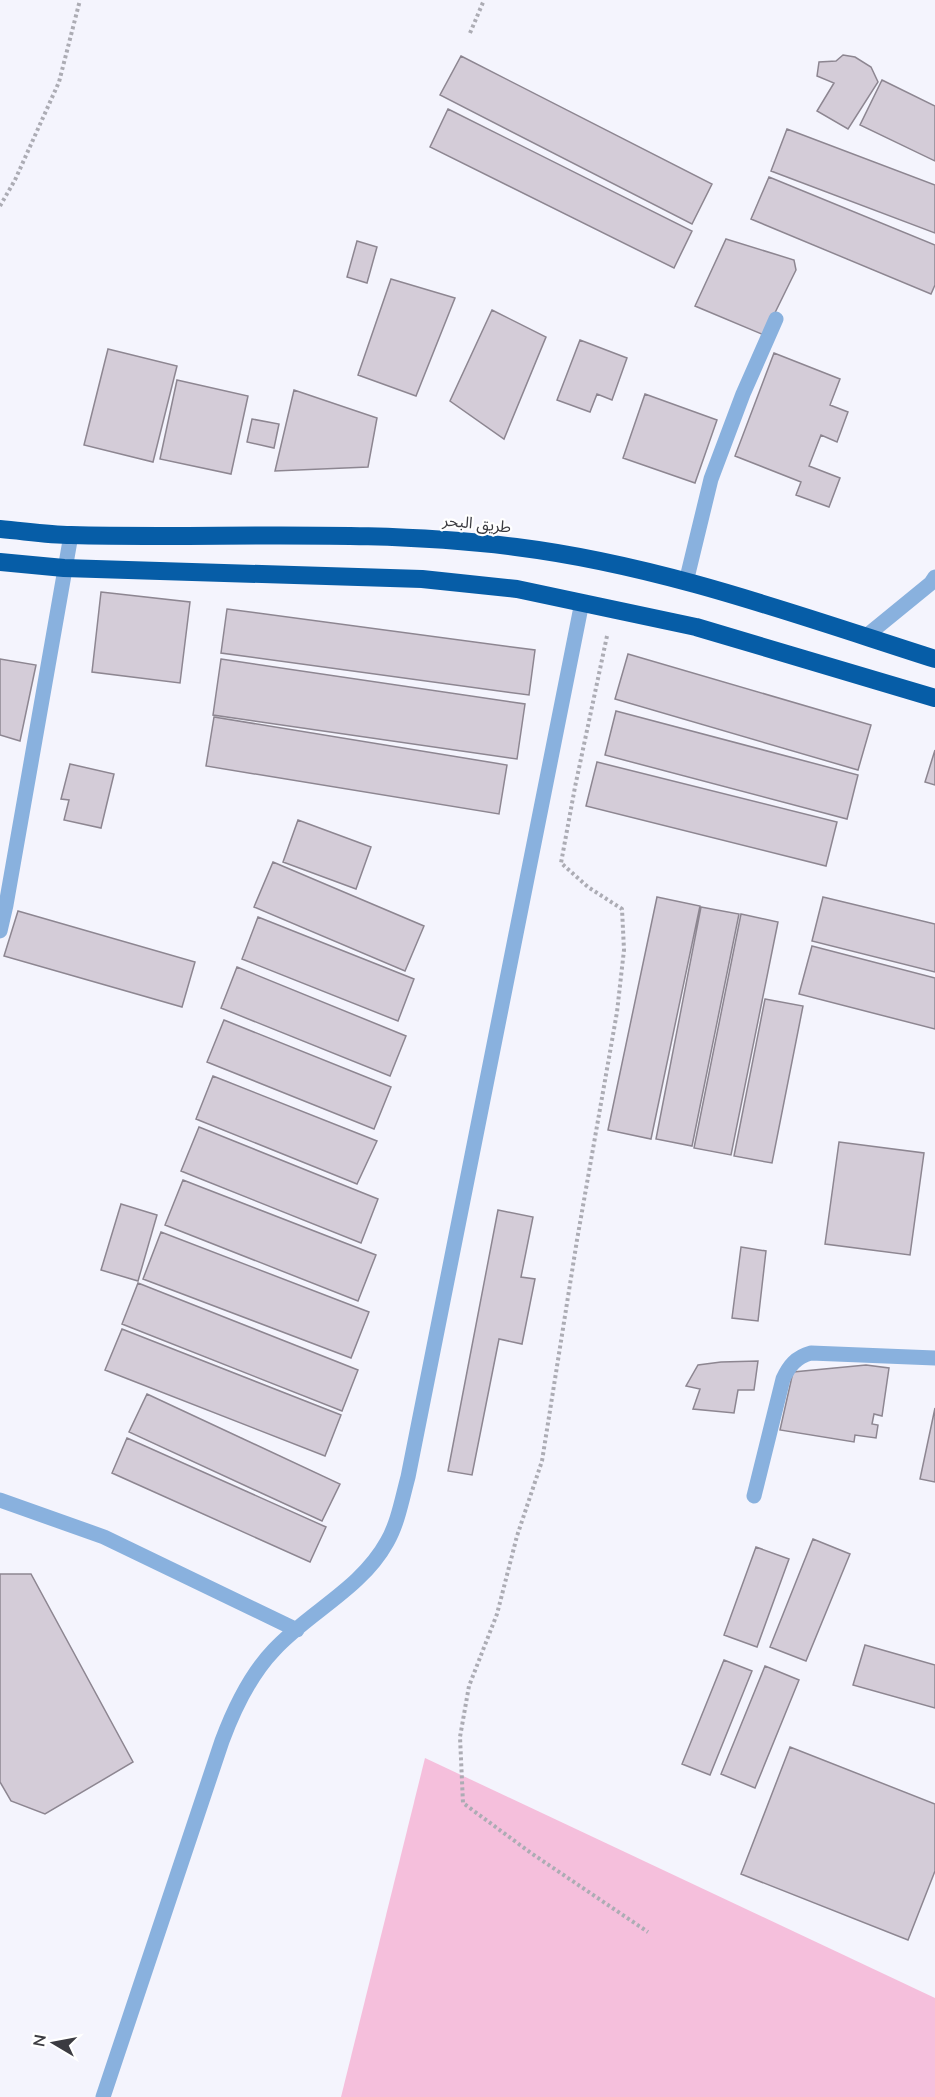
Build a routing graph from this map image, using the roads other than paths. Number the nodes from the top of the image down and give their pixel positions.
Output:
1 (776, 319) dead end
2 (0, 529) edge
3 (71, 535) junction
4 (0, 562) edge
5 (64, 568) junction
6 (935, 577) edge
7 (686, 582) junction
8 (582, 602) junction
9 (865, 637) junction
10 (935, 659) edge
11 (935, 698) edge
12 (0, 931) edge
13 (935, 1358) edge
14 (754, 1496) dead end
15 (0, 1500) edge
16 (297, 1630) junction
17 (103, 2097) edge

1 - 7 street
2 - 3 highway, طريق البحر
3 - 5 street
3 - 7 highway, طريق البحر
4 - 5 highway
5 - 8 highway
5 - 12 street
6 - 9 street
7 - 9 highway, طريق البحر
8 - 11 highway
8 - 16 street
9 - 10 highway, طريق البحر
13 - 14 street
15 - 16 street
16 - 17 street

